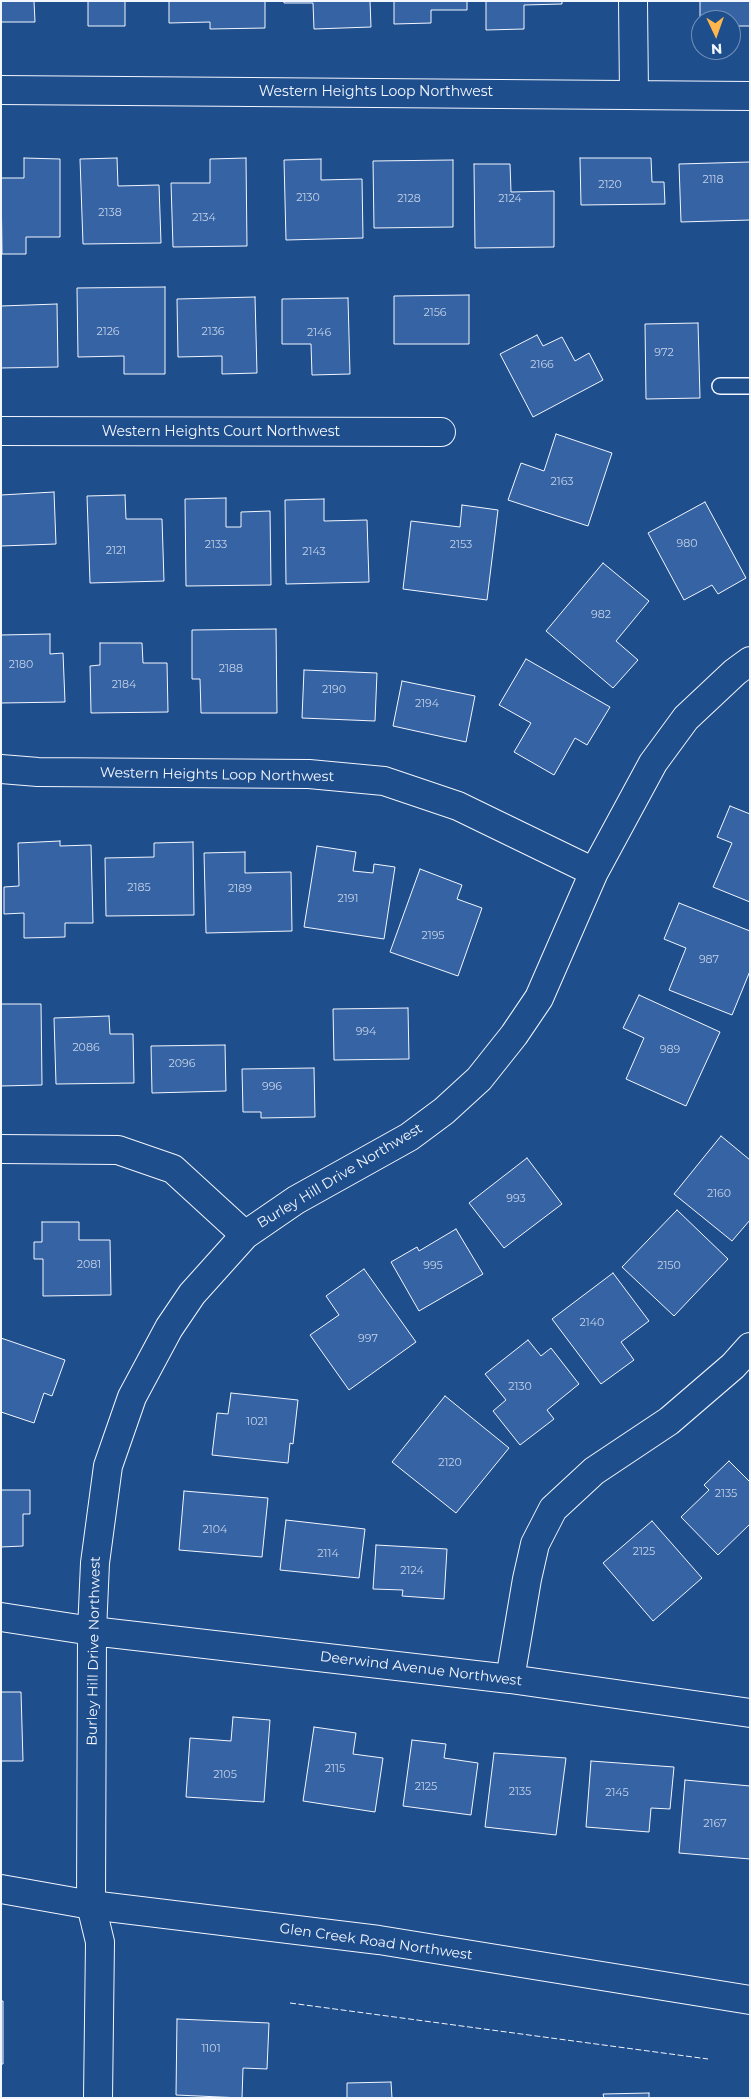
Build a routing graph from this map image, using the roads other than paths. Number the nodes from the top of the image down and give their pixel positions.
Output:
1 (633, 1) edge
2 (1, 90) edge
3 (634, 94) junction
4 (750, 96) edge
5 (720, 386) dead end
6 (750, 386) edge
7 (1, 431) edge
8 (441, 432) dead end
9 (750, 661) edge
10 (1, 769) edge
11 (594, 872) junction
12 (1, 1149) edge
13 (245, 1236) junction
14 (750, 1347) edge
15 (1, 1617) edge
16 (92, 1631) junction
17 (510, 1679) junction
18 (750, 1713) edge
19 (1, 1889) edge
20 (91, 1905) junction
21 (750, 2000) edge
22 (98, 2098) edge

1 - 3 street
2 - 3 street, Western Heights Loop Northwest
3 - 4 street, Western Heights Loop Northwest
5 - 6 lane
7 - 8 street, Western Heights Court Northwest
9 - 11 street, Burley Hill Drive Northwest
10 - 11 street, Western Heights Loop Northwest
11 - 13 street, Burley Hill Drive Northwest
12 - 13 street
13 - 16 street, Burley Hill Drive Northwest
14 - 17 street
15 - 16 street, Deerwind Avenue Northwest
16 - 17 street, Deerwind Avenue Northwest
16 - 20 street, Burley Hill Drive Northwest
17 - 18 street, Deerwind Avenue Northwest
19 - 20 street, Glen Creek Road Northwest
20 - 21 street, Glen Creek Road Northwest
20 - 22 street, Burley Hill Drive Northwest

